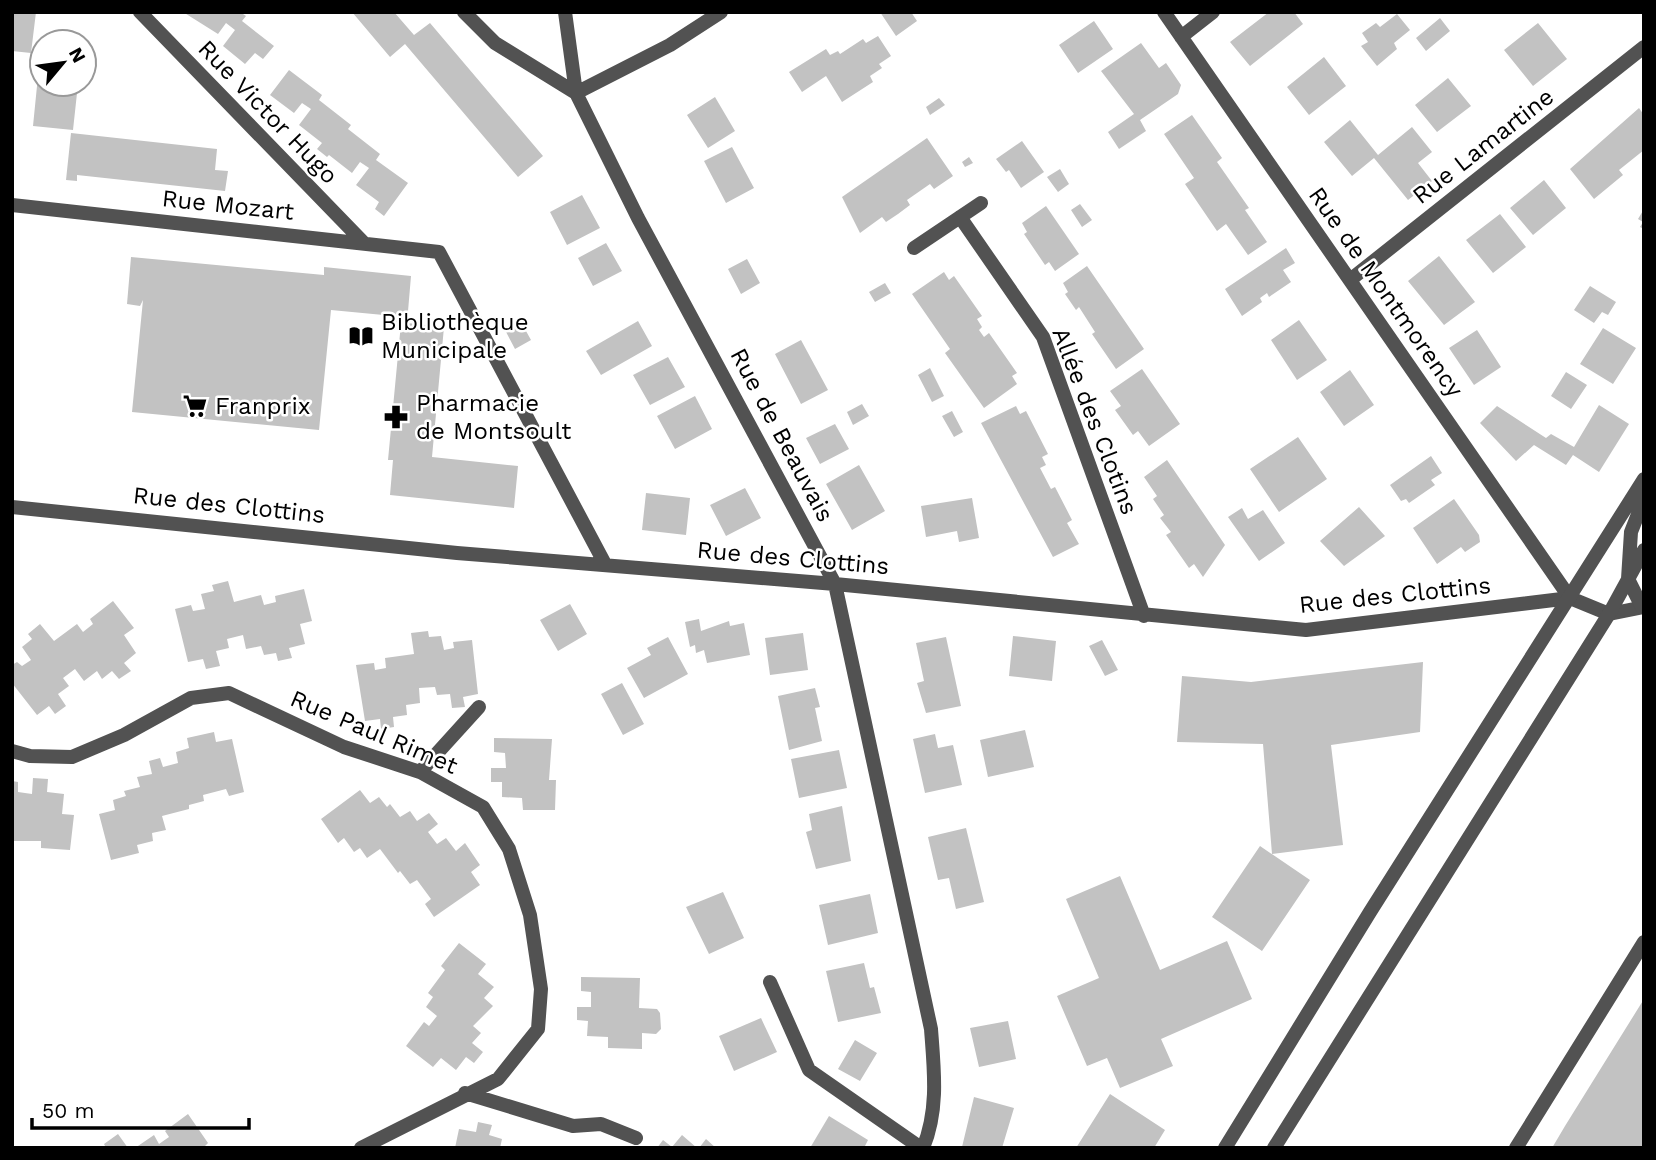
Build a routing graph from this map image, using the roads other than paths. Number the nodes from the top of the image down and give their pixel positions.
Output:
1 (140, 12) edge
2 (464, 12) edge
3 (565, 12) edge
4 (721, 12) edge
5 (1164, 12) edge
6 (1213, 12) edge
7 (1181, 37) junction
8 (1644, 47) edge
9 (576, 93) junction
10 (981, 203) dead end
11 (12, 205) edge
12 (960, 217) junction
13 (364, 243) junction
14 (914, 248) dead end
15 (1350, 280) junction
16 (1644, 479) edge
17 (1644, 499) edge
18 (12, 507) edge
19 (1644, 550) edge
20 (605, 564) junction
21 (1628, 579) junction
22 (835, 584) junction
23 (1570, 598) junction
24 (1643, 607) edge
25 (1609, 614) junction
26 (1144, 616) junction
27 (479, 707) dead end
28 (12, 751) edge
29 (421, 772) junction
30 (1644, 942) edge
31 (770, 982) dead end
32 (465, 1093) junction
33 (636, 1138) dead end
34 (361, 1148) edge
35 (922, 1148) edge
36 (1225, 1148) edge
37 (1274, 1148) edge
38 (1516, 1148) edge

1 - 13 street, Rue Victor Hugo
2 - 9 street
3 - 9 street, Rue de Beauvais
4 - 9 street
5 - 7 street, Rue de Montmorency
6 - 7 street
7 - 15 street, Rue de Montmorency
8 - 15 street, Rue Lamartine
9 - 22 street, Rue de Beauvais
10 - 12 street
11 - 13 street, Rue Mozart
12 - 14 street
12 - 26 street, Allée des Clotins
13 - 20 street, Rue Mozart
15 - 23 street, Rue de Montmorency
16 - 23 street
17 - 21 street
18 - 20 street, Rue des Clottins
19 - 21 street
20 - 22 street, Rue des Clottins
21 - 24 street
21 - 25 street
22 - 26 street, Rue des Clottins
22 - 35 street, Rue de Beauvais
23 - 25 street
23 - 26 street, Rue des Clottins
23 - 36 street
24 - 25 street
25 - 37 street
27 - 29 street
28 - 29 street, Rue Paul Rimet
29 - 32 street, Rue Paul Rimet
30 - 38 street
31 - 35 street
32 - 33 street
32 - 34 street, Rue Paul Rimet

